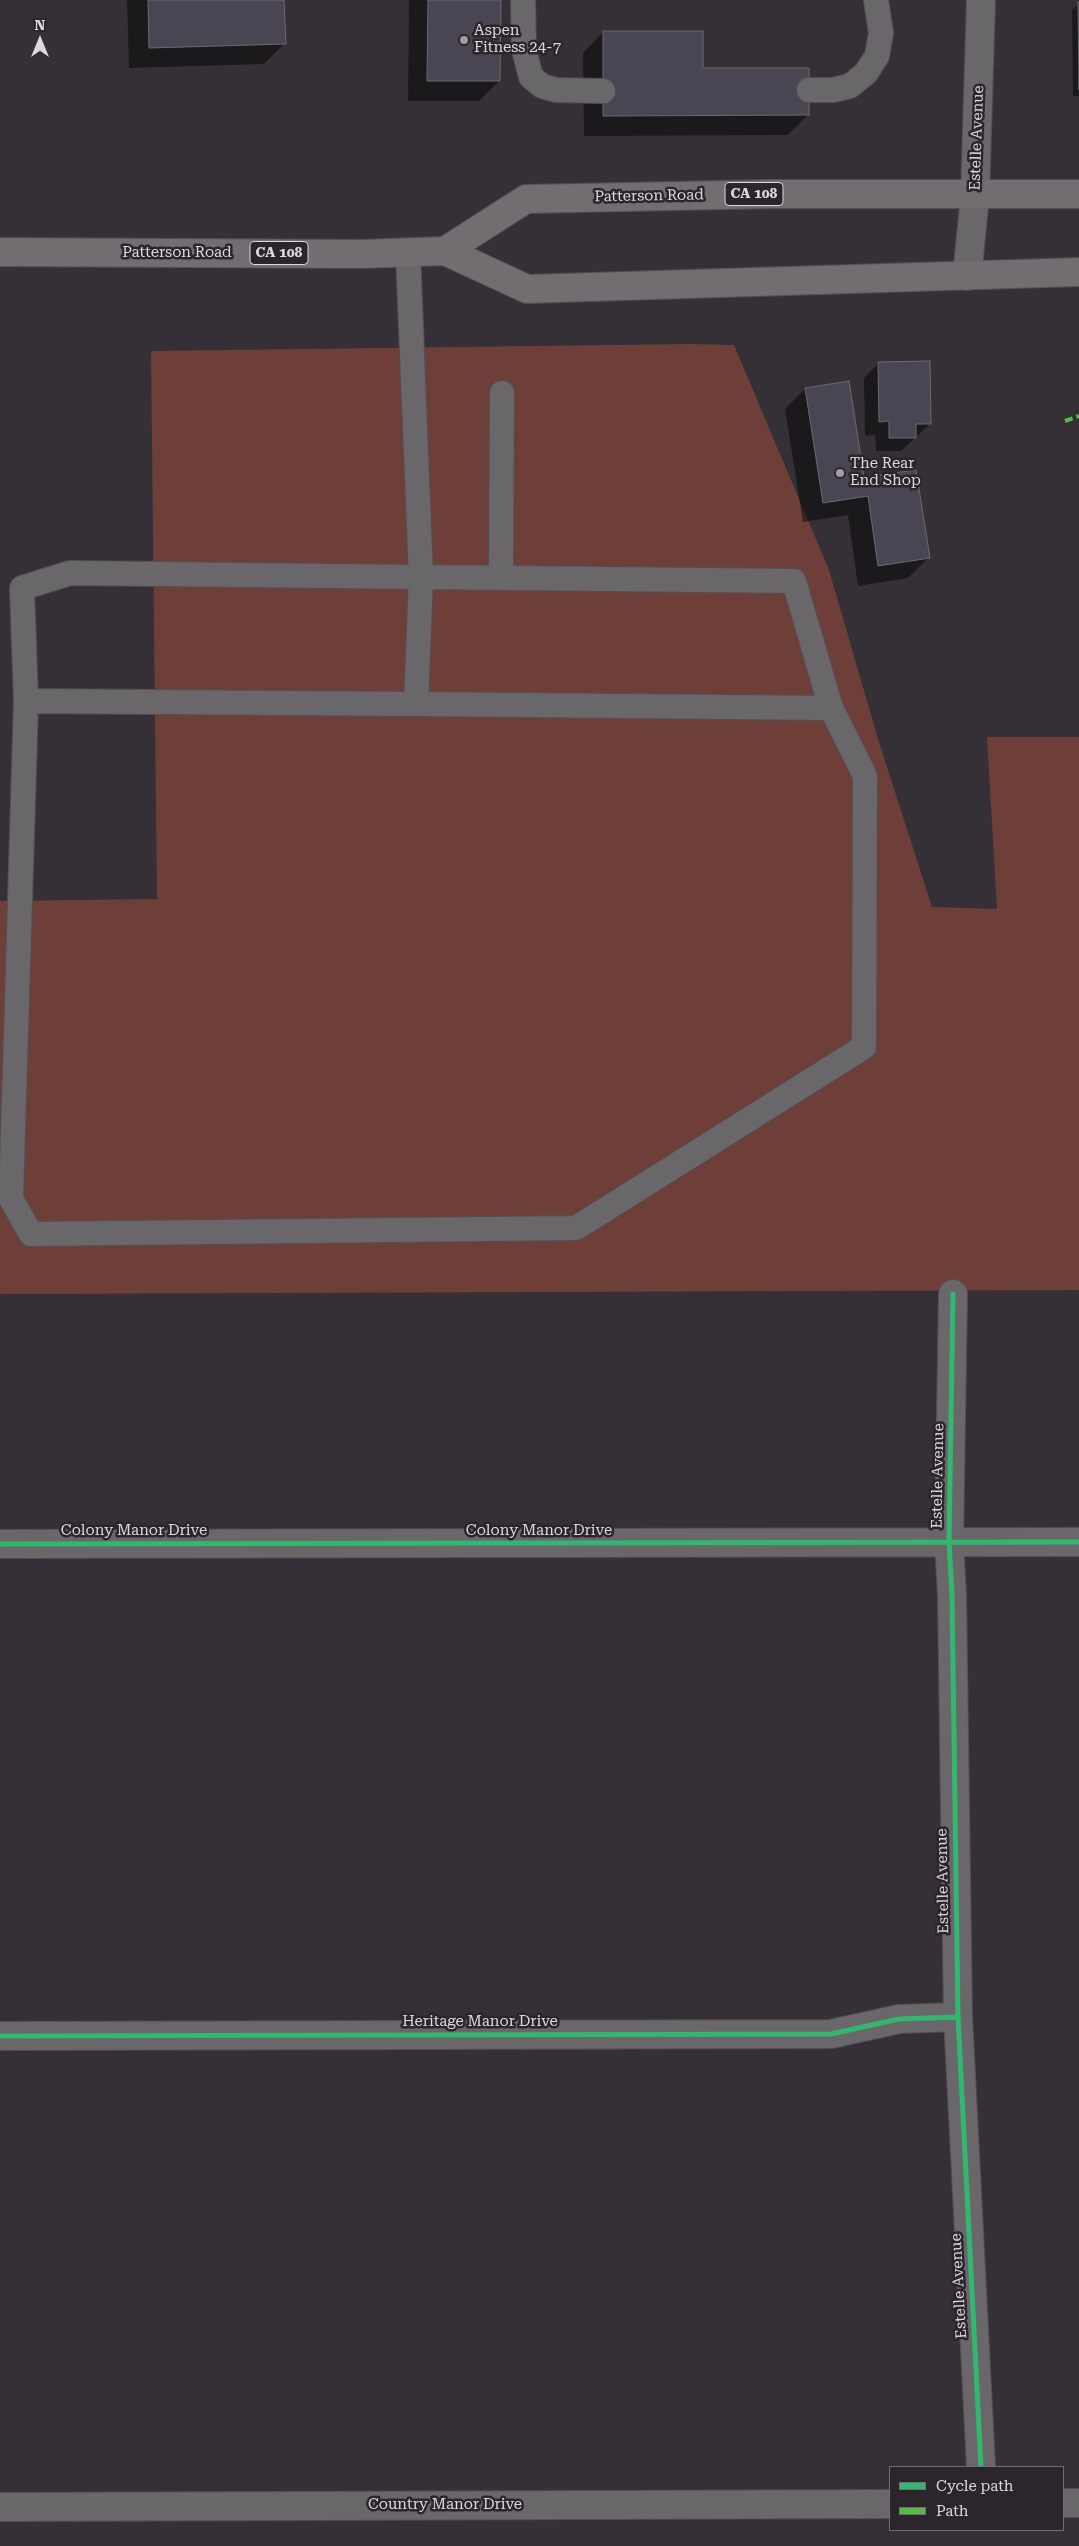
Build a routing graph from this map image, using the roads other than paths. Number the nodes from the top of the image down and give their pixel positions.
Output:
1 (523, 0) edge
2 (876, 0) edge
3 (982, 0) edge
4 (809, 90) dead end
5 (603, 91) dead end
6 (1079, 194) edge
7 (975, 196) junction
8 (0, 252) edge
9 (445, 252) junction
10 (408, 253) junction
11 (1079, 272) edge
12 (967, 276) junction
13 (502, 393) dead end
14 (421, 577) junction
15 (501, 578) junction
16 (26, 701) junction
17 (416, 704) junction
18 (831, 708) junction
19 (953, 1294) dead end
20 (949, 1542) junction
21 (1079, 1542) edge
22 (0, 1544) edge
23 (958, 2017) junction
24 (0, 2036) edge
25 (981, 2466) edge
26 (1064, 2503) edge
27 (1079, 2503) edge
28 (889, 2504) edge
29 (0, 2507) edge

1 - 5 lane
2 - 4 lane
3 - 7 street, Estelle Avenue
6 - 7 main road, Patterson Road / CA 108
7 - 9 main road, Patterson Road / CA 108
7 - 12 street, Estelle Avenue
8 - 10 main road, Patterson Road / CA 108
9 - 10 main road, Patterson Road / CA 108
9 - 12 main road, Patterson Road / CA 108
10 - 14 lane
11 - 12 main road, Patterson Road / CA 108
13 - 15 lane
14 - 15 lane
14 - 16 lane
14 - 17 lane
15 - 18 lane
16 - 17 lane
16 - 18 lane
17 - 18 lane
19 - 20 street, Estelle Avenue
20 - 21 street, Colony Manor Drive
20 - 22 street, Colony Manor Drive
20 - 23 street, Estelle Avenue
23 - 24 street, Heritage Manor Drive
23 - 25 street, Estelle Avenue
26 - 27 street
28 - 29 street, Country Manor Drive

